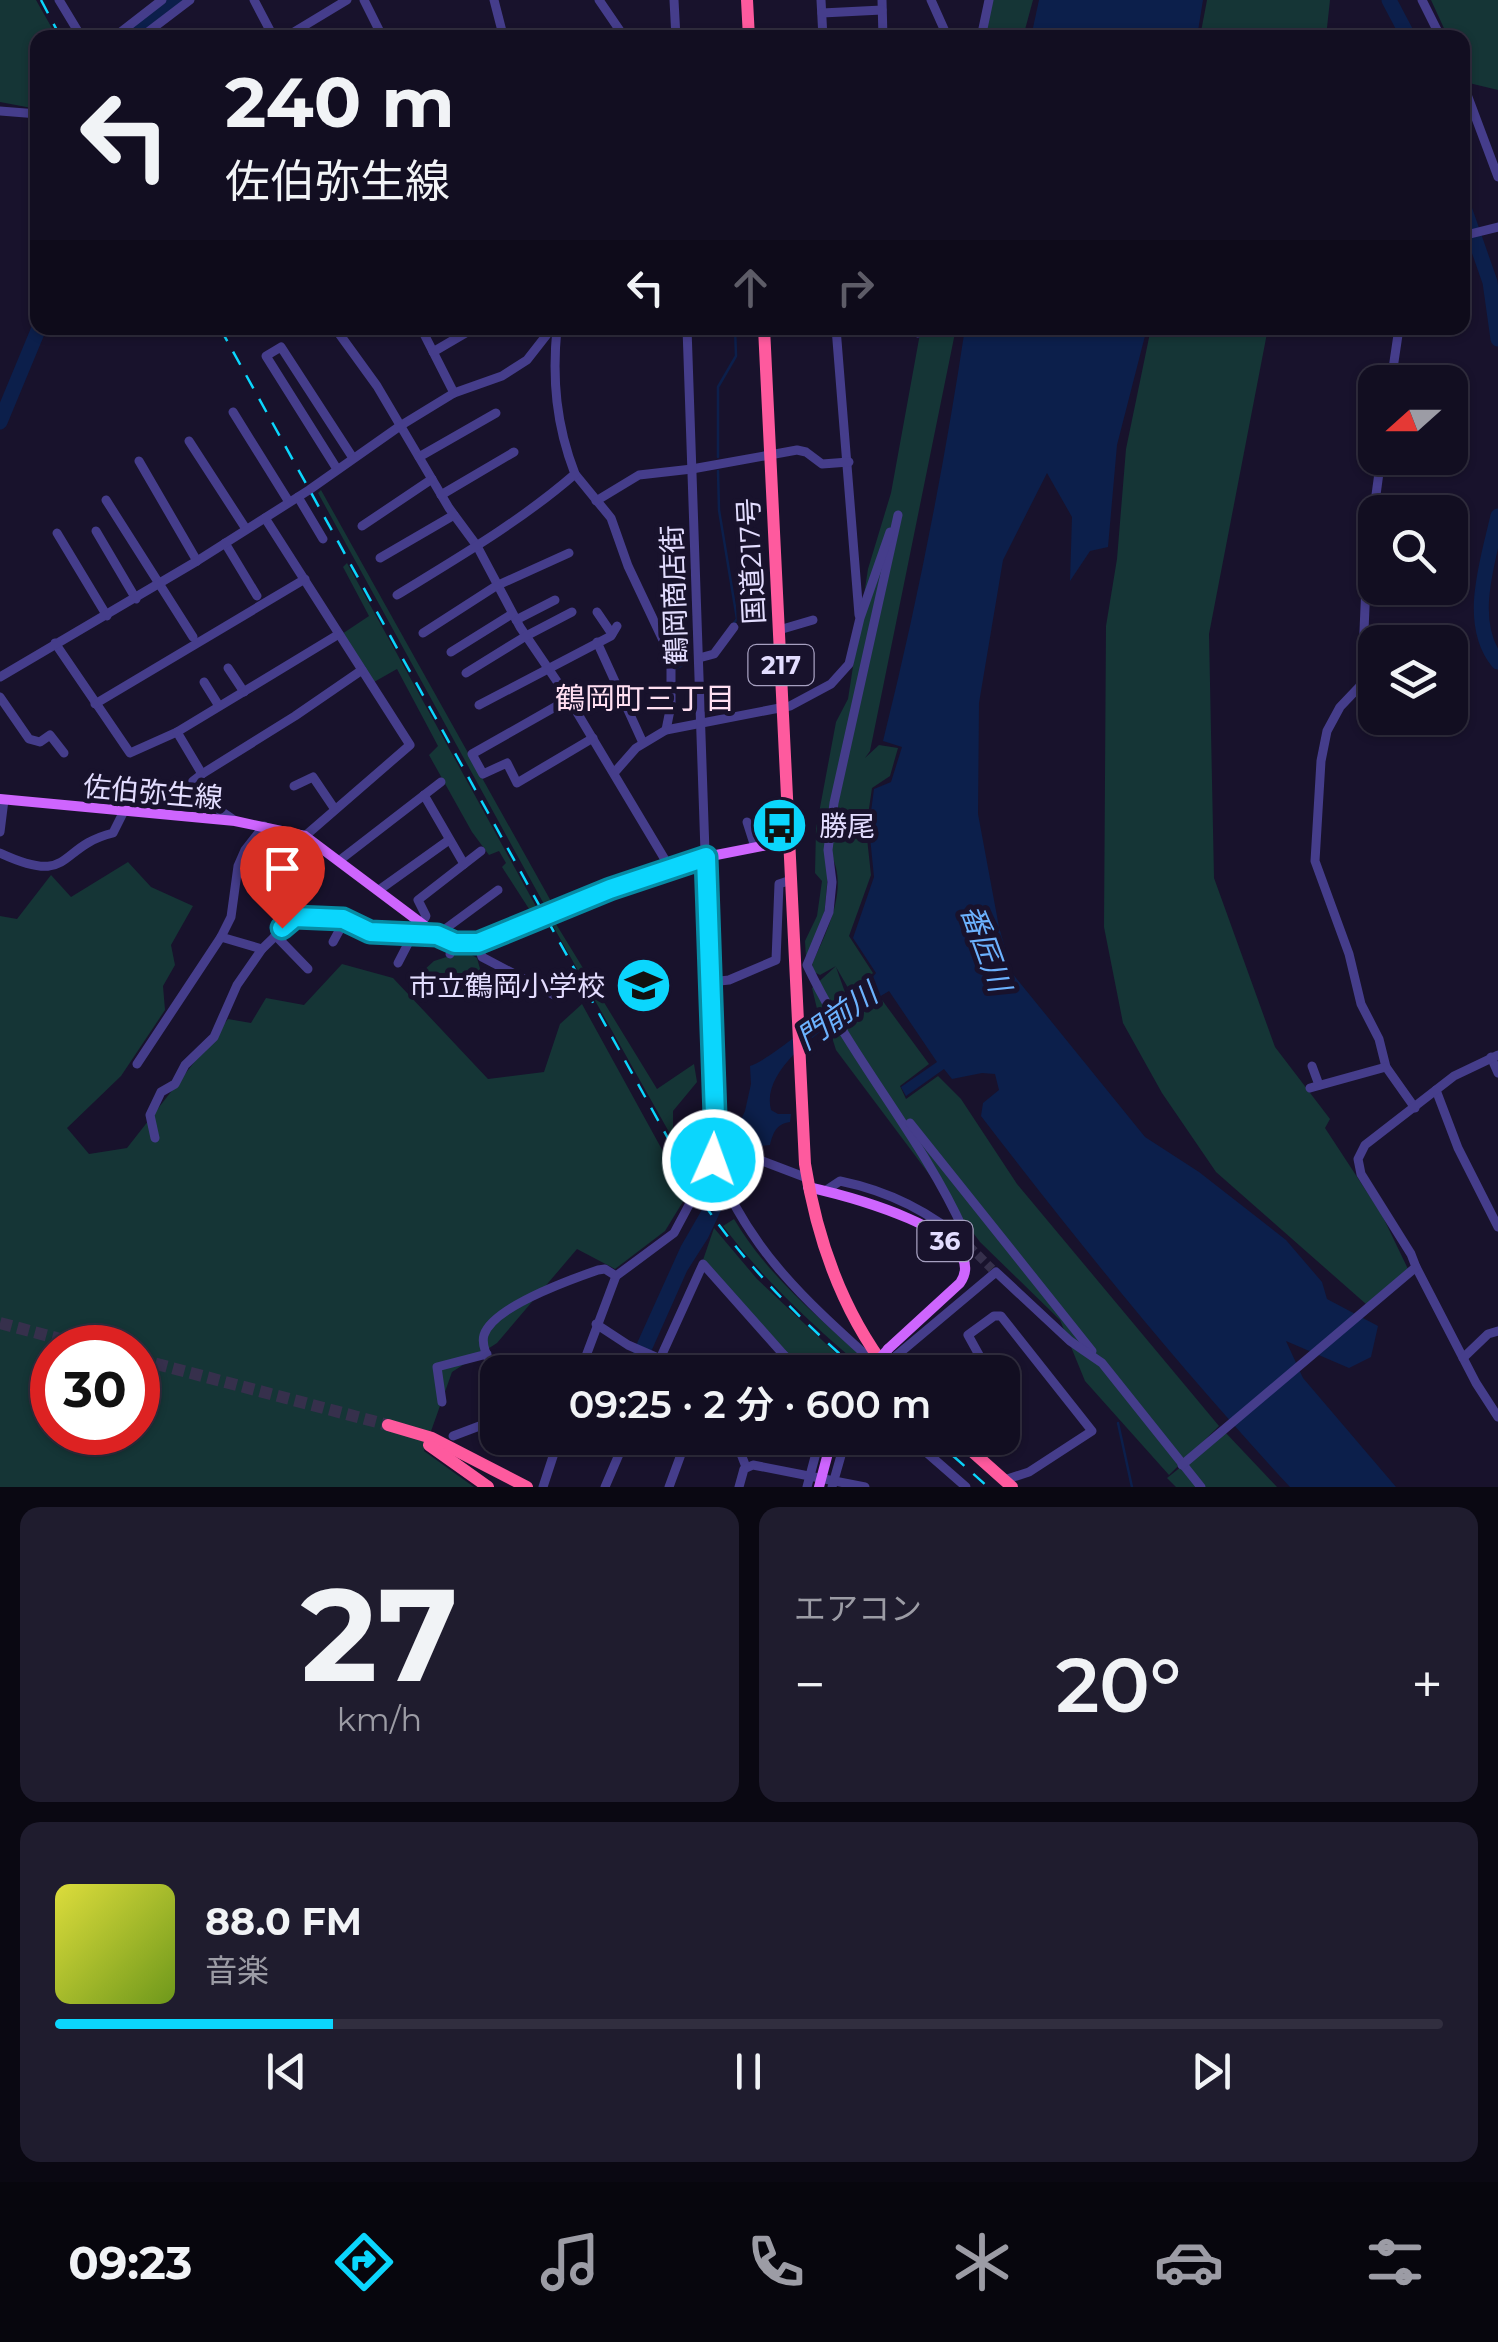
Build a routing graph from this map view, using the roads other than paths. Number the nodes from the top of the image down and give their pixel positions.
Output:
1 (58, 0) edge
2 (162, 0) edge
3 (190, 0) edge
4 (254, 0) edge
5 (347, 0) edge
6 (364, 0) edge
7 (494, 0) edge
8 (600, 0) edge
9 (674, 0) edge
10 (747, 0) edge
11 (821, 0) edge
12 (931, 0) edge
13 (988, 0) edge
14 (1422, 0) edge
15 (882, 5) edge
16 (822, 13) junction
17 (77, 30) edge
18 (124, 30) edge
19 (151, 30) edge
20 (270, 30) edge
21 (297, 30) edge
22 (378, 30) edge
23 (502, 30) edge
24 (620, 30) edge
25 (676, 30) edge
26 (749, 30) edge
27 (823, 30) edge
28 (883, 30) edge
29 (944, 30) edge
30 (982, 30) edge
31 (1437, 30) edge
32 (1470, 103) edge
33 (0, 111) edge
34 (30, 113) edge
35 (1498, 177) edge
36 (1498, 227) edge
37 (1470, 234) edge
38 (340, 335) edge
39 (427, 335) edge
40 (462, 335) edge
41 (549, 335) edge
42 (555, 335) edge
43 (688, 335) edge
44 (764, 335) edge
45 (837, 335) edge
46 (1398, 335) edge
47 (433, 352) junction
48 (1394, 365) edge
49 (454, 393) junction
50 (233, 412) dead end
51 (496, 412) dead end
52 (400, 426) junction
53 (189, 442) dead end
54 (514, 452) dead end
55 (770, 454) junction
56 (419, 457) junction
57 (353, 458) junction
58 (138, 461) dead end
59 (849, 462) junction
60 (337, 469) junction
61 (692, 469) junction
62 (576, 474) junction
63 (1379, 475) edge
64 (432, 479) junction
65 (441, 495) junction
66 (106, 500) dead end
67 (294, 500) junction
68 (596, 501) junction
69 (454, 514) junction
70 (266, 518) junction
71 (362, 526) dead end
72 (246, 529) junction
73 (96, 531) dead end
74 (57, 533) dead end
75 (323, 539) dead end
76 (224, 544) junction
77 (478, 546) junction
78 (569, 553) dead end
79 (380, 558) dead end
80 (198, 561) junction
81 (304, 579) junction
82 (160, 584) junction
83 (496, 586) junction
84 (398, 595) dead end
85 (256, 596) dead end
86 (136, 598) junction
87 (555, 600) dead end
88 (572, 612) dead end
89 (597, 612) dead end
90 (107, 616) junction
91 (514, 617) junction
92 (860, 618) junction
93 (813, 620) dead end
94 (734, 627) dead end
95 (779, 630) junction
96 (423, 633) dead end
97 (339, 634) junction
98 (526, 636) junction
99 (192, 637) dead end
100 (597, 642) junction
101 (55, 643) junction
102 (451, 652) dead end
103 (698, 658) junction
104 (547, 667) junction
105 (228, 668) dead end
106 (362, 670) junction
107 (466, 673) dead end
108 (0, 676) edge
109 (204, 682) dead end
110 (244, 692) junction
111 (0, 697) edge
112 (569, 699) junction
113 (95, 704) junction
114 (479, 704) dead end
115 (219, 706) junction
116 (783, 707) junction
117 (701, 722) junction
118 (666, 730) junction
119 (177, 732) junction
120 (593, 738) junction
121 (642, 743) junction
122 (64, 753) dead end
123 (202, 774) junction
124 (614, 774) junction
125 (441, 782) dead end
126 (294, 786) dead end
127 (424, 795) junction
128 (2, 799) edge
129 (334, 808) junction
130 (123, 813) junction
131 (235, 821) junction
132 (747, 822) dead end
133 (264, 826) junction
134 (0, 832) edge
135 (305, 836) junction
136 (449, 840) junction
137 (788, 841) junction
138 (755, 848) junction
139 (480, 851) dead end
140 (0, 852) edge
141 (706, 857) junction
142 (340, 860) junction
143 (464, 864) junction
144 (670, 868) junction
145 (271, 870) dead end
146 (791, 880) junction
147 (379, 890) junction
148 (498, 890) dead end
149 (295, 917) junction
150 (345, 920) junction
151 (422, 923) junction
152 (413, 934) junction
153 (275, 935) junction
154 (437, 935) junction
155 (221, 937) junction
156 (333, 942) dead end
157 (478, 943) junction
158 (262, 949) junction
159 (398, 963) dead end
160 (308, 969) dead end
161 (711, 982) junction
162 (558, 996) dead end
163 (1494, 1056) edge
164 (137, 1064) dead end
165 (1312, 1066) dead end
166 (1386, 1067) junction
167 (1498, 1073) edge
168 (1436, 1090) junction
169 (892, 1103) junction
170 (1415, 1108) junction
171 (155, 1138) dead end
172 (719, 1144) junction
173 (714, 1164) junction
174 (808, 1182) junction
175 (825, 1191) junction
176 (1498, 1226) edge
177 (1416, 1266) junction
178 (616, 1276) junction
179 (848, 1309) junction
180 (822, 1316) junction
181 (596, 1324) junction
182 (1498, 1331) edge
183 (1092, 1351) dead end
184 (487, 1354) joint
185 (783, 1354) edge
186 (586, 1355) edge
187 (653, 1355) edge
188 (661, 1355) edge
189 (868, 1355) edge
190 (877, 1355) edge
191 (883, 1355) edge
192 (902, 1355) edge
193 (979, 1355) edge
194 (1463, 1358) junction
195 (442, 1402) dead end
196 (1498, 1416) edge
197 (388, 1425) tunnel mouth
198 (480, 1426) edge
199 (453, 1436) dead end
200 (422, 1437) junction
201 (553, 1455) edge
202 (619, 1455) edge
203 (680, 1455) edge
204 (741, 1455) edge
205 (815, 1455) edge
206 (827, 1455) edge
207 (841, 1455) edge
208 (929, 1455) edge
209 (976, 1455) edge
210 (1182, 1465) junction
211 (746, 1467) junction
212 (809, 1476) junction
213 (1008, 1483) edge
214 (833, 1484) edge
215 (488, 1487) edge
216 (527, 1487) edge
217 (543, 1487) edge
218 (605, 1487) edge
219 (668, 1487) edge
220 (739, 1487) edge
221 (807, 1487) edge
222 (819, 1487) edge
223 (866, 1487) edge
224 (966, 1487) edge
225 (1200, 1487) edge

1 - 17 street
2 - 18 street
3 - 19 street
4 - 20 street
5 - 21 street
6 - 22 street
7 - 23 street
8 - 24 street
9 - 25 street
10 - 26 highway
11 - 16 street
12 - 29 street
13 - 30 street
14 - 31 street
15 - 16 street
15 - 28 street
16 - 27 street
32 - 35 street
33 - 34 street
36 - 37 street
38 - 52 street
39 - 47 street
40 - 47 street
41 - 49 street
42 - 62 street
43 - 61 street, 鶴岡商店街
44 - 55 highway, 国道217号 / 217
45 - 59 street
46 - 48 street
47 - 49 street
49 - 52 street
50 - 67 street
51 - 56 street
52 - 56 street
52 - 57 street
53 - 72 street
54 - 65 street
55 - 59 street
55 - 61 street
55 - 95 highway, 国道217号 / 217
56 - 64 street
57 - 60 street
57 - 60 street
58 - 80 street
59 - 92 street
60 - 67 street
61 - 68 street
61 - 103 street, 鶴岡商店街
62 - 68 street
62 - 77 street
63 - 166 street
64 - 65 street
64 - 71 street
65 - 69 street
66 - 82 street
67 - 70 street
67 - 75 street
68 - 118 street
69 - 77 street
69 - 79 street
70 - 72 street
70 - 81 street
72 - 76 street
73 - 86 street
74 - 90 street
76 - 80 street
76 - 85 street
77 - 83 street
77 - 84 street
78 - 83 street
80 - 82 street
81 - 97 street
81 - 113 street
82 - 86 street
82 - 99 street
83 - 91 street
83 - 96 street
86 - 90 street
87 - 91 street
88 - 98 street
89 - 100 street
90 - 101 street
91 - 98 street
91 - 102 street
92 - 116 street
92 - 169 street
93 - 95 street
94 - 103 street
95 - 116 highway, 国道217号 / 217
97 - 106 street
97 - 110 street
98 - 104 street
98 - 107 street
100 - 104 street
100 - 121 street
101 - 108 street
101 - 113 street
103 - 117 street, 鶴岡商店街
104 - 112 street
104 - 114 street
105 - 110 street
106 - 123 street
106 - 129 street
109 - 115 street
110 - 115 street
111 - 122 street
112 - 120 street
112 - 120 street
113 - 119 street
115 - 119 street
116 - 117 street
116 - 137 highway, 国道217号 / 217
117 - 118 street
117 - 141 street, 鶴岡商店街
118 - 121 street
119 - 123 street
120 - 124 street
121 - 124 street
123 - 131 street
124 - 144 street
125 - 127 street
126 - 129 street
127 - 136 street
127 - 142 street
128 - 130 main road, 佐伯弥生線
128 - 134 street
129 - 135 street
130 - 131 main road, 佐伯弥生線
130 - 140 street
131 - 133 main road, 佐伯弥生線
132 - 138 street
133 - 135 main road, 佐伯弥生線
133 - 155 street
135 - 142 main road, 佐伯弥生線
136 - 143 street
136 - 147 street
137 - 138 main road, 佐伯弥生線
137 - 146 highway, 国道217号 / 217
138 - 141 main road, 佐伯弥生線
139 - 143 street
141 - 144 main road, 佐伯弥生線
141 - 161 street, 鶴岡商店街
142 - 147 main road, 佐伯弥生線
143 - 151 street
144 - 157 main road, 佐伯弥生線
145 - 149 street
146 - 161 street
146 - 174 highway, 国道217号 / 217
147 - 151 main road, 佐伯弥生線
148 - 154 street
149 - 150 street
149 - 153 street
150 - 152 street
150 - 156 street
151 - 154 main road, 佐伯弥生線
152 - 154 street
152 - 159 street
153 - 158 street
153 - 160 street
154 - 157 main road, 佐伯弥生線
155 - 158 street
155 - 164 street
157 - 162 street
158 - 171 street
161 - 172 street, 鶴岡商店街
163 - 167 street
163 - 168 street
165 - 166 street
166 - 170 street
168 - 170 street
168 - 176 street
169 - 175 street
169 - 183 street
170 - 177 street
172 - 173 street, 鶴岡商店街
172 - 174 street
173 - 178 street
173 - 180 street
174 - 175 main road, 36
174 - 179 highway, 国道217号 / 217
175 - 191 main road, 36, bridge
177 - 194 street
177 - 210 street
178 - 181 street
178 - 184 street
179 - 180 street
179 - 190 highway, 国道217号 / 217
180 - 189 street
181 - 186 street
181 - 187 street
182 - 194 street
184 - 195 street
185 - 188 street
192 - 210 street
193 - 213 street
194 - 196 street
197 - 200 highway
198 - 199 street
200 - 215 highway
200 - 216 highway
201 - 217 street
202 - 218 street
203 - 219 street
204 - 211 street
205 - 212 street
206 - 222 main road, bridge
207 - 214 street
208 - 224 street
209 - 213 highway
210 - 225 street
211 - 212 street
211 - 220 street
212 - 214 street
212 - 221 street
214 - 223 street

